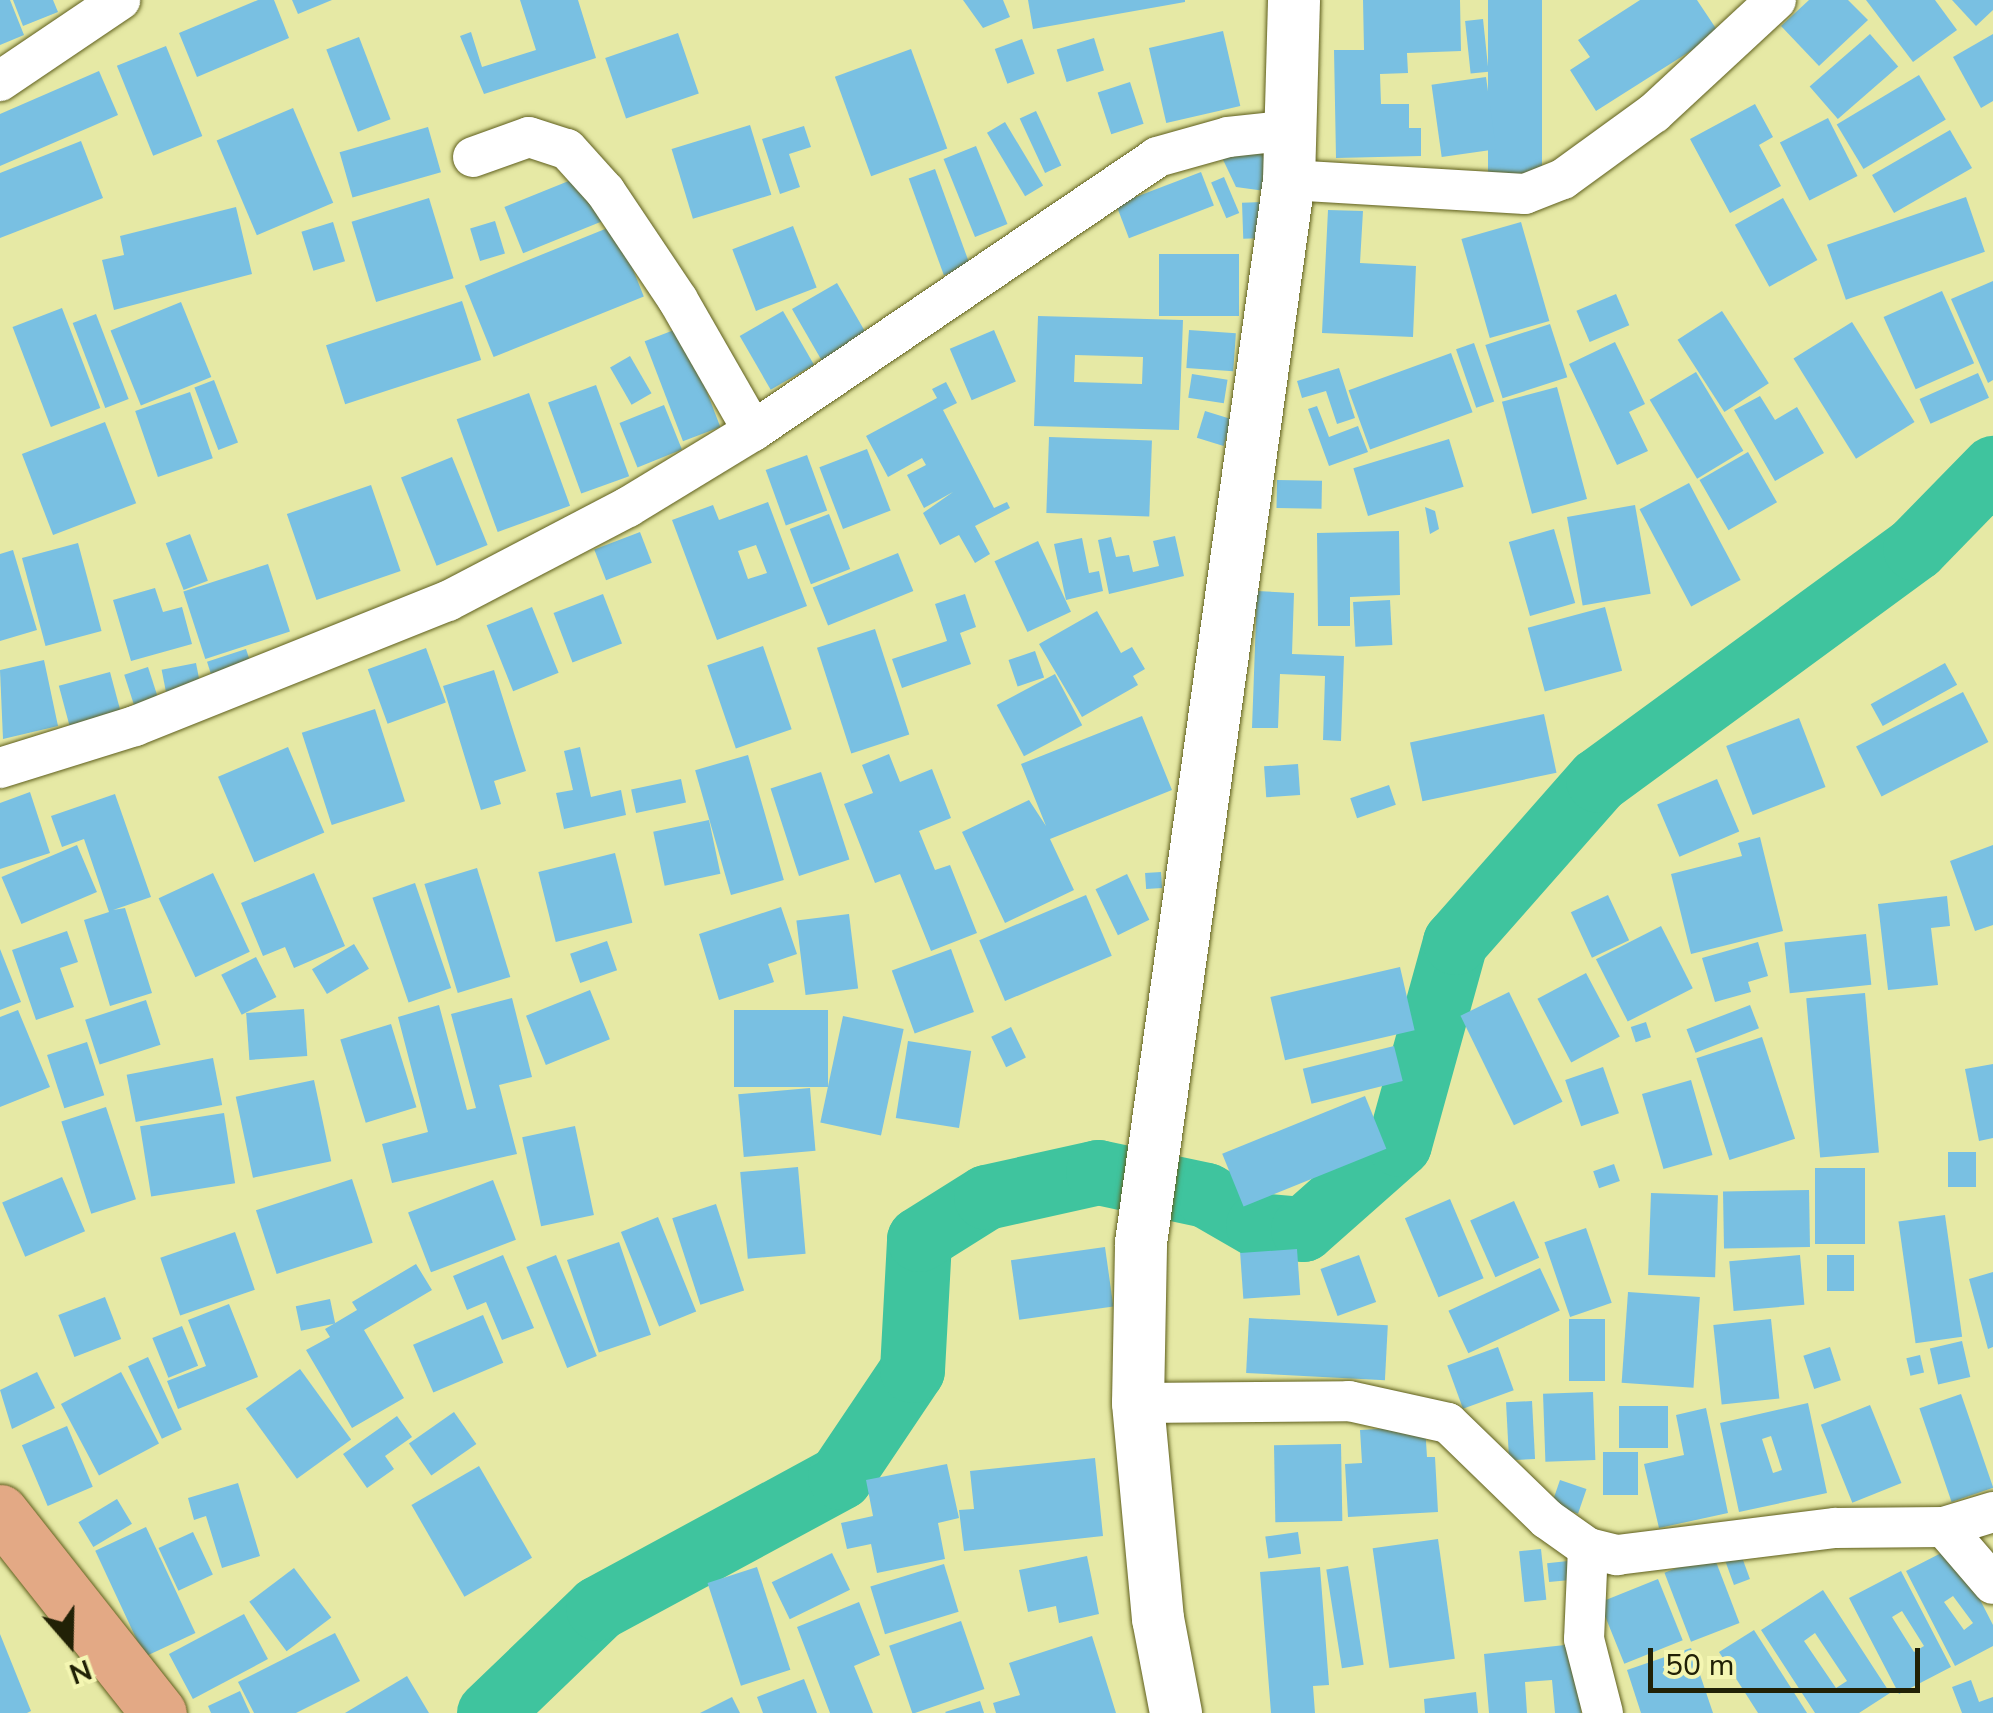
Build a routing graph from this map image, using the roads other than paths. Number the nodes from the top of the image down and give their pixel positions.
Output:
1 (120, 0) edge
2 (1294, 0) edge
3 (1776, 0) edge
4 (0, 80) edge
5 (1292, 155) junction
6 (473, 158) dead end
7 (753, 431) junction
8 (0, 768) edge
9 (1138, 1403) junction
10 (0, 1512) edge
11 (1993, 1512) edge
12 (1944, 1527) junction
13 (1588, 1548) junction
14 (1993, 1584) edge
15 (159, 1713) edge
16 (1176, 1713) edge
17 (1602, 1713) edge

1 - 4 street
2 - 5 street
3 - 5 street
5 - 7 street
5 - 9 street
6 - 7 street
7 - 8 street
9 - 13 street
9 - 16 street
10 - 15 main road
11 - 12 street
12 - 13 street
12 - 14 street
13 - 17 street

